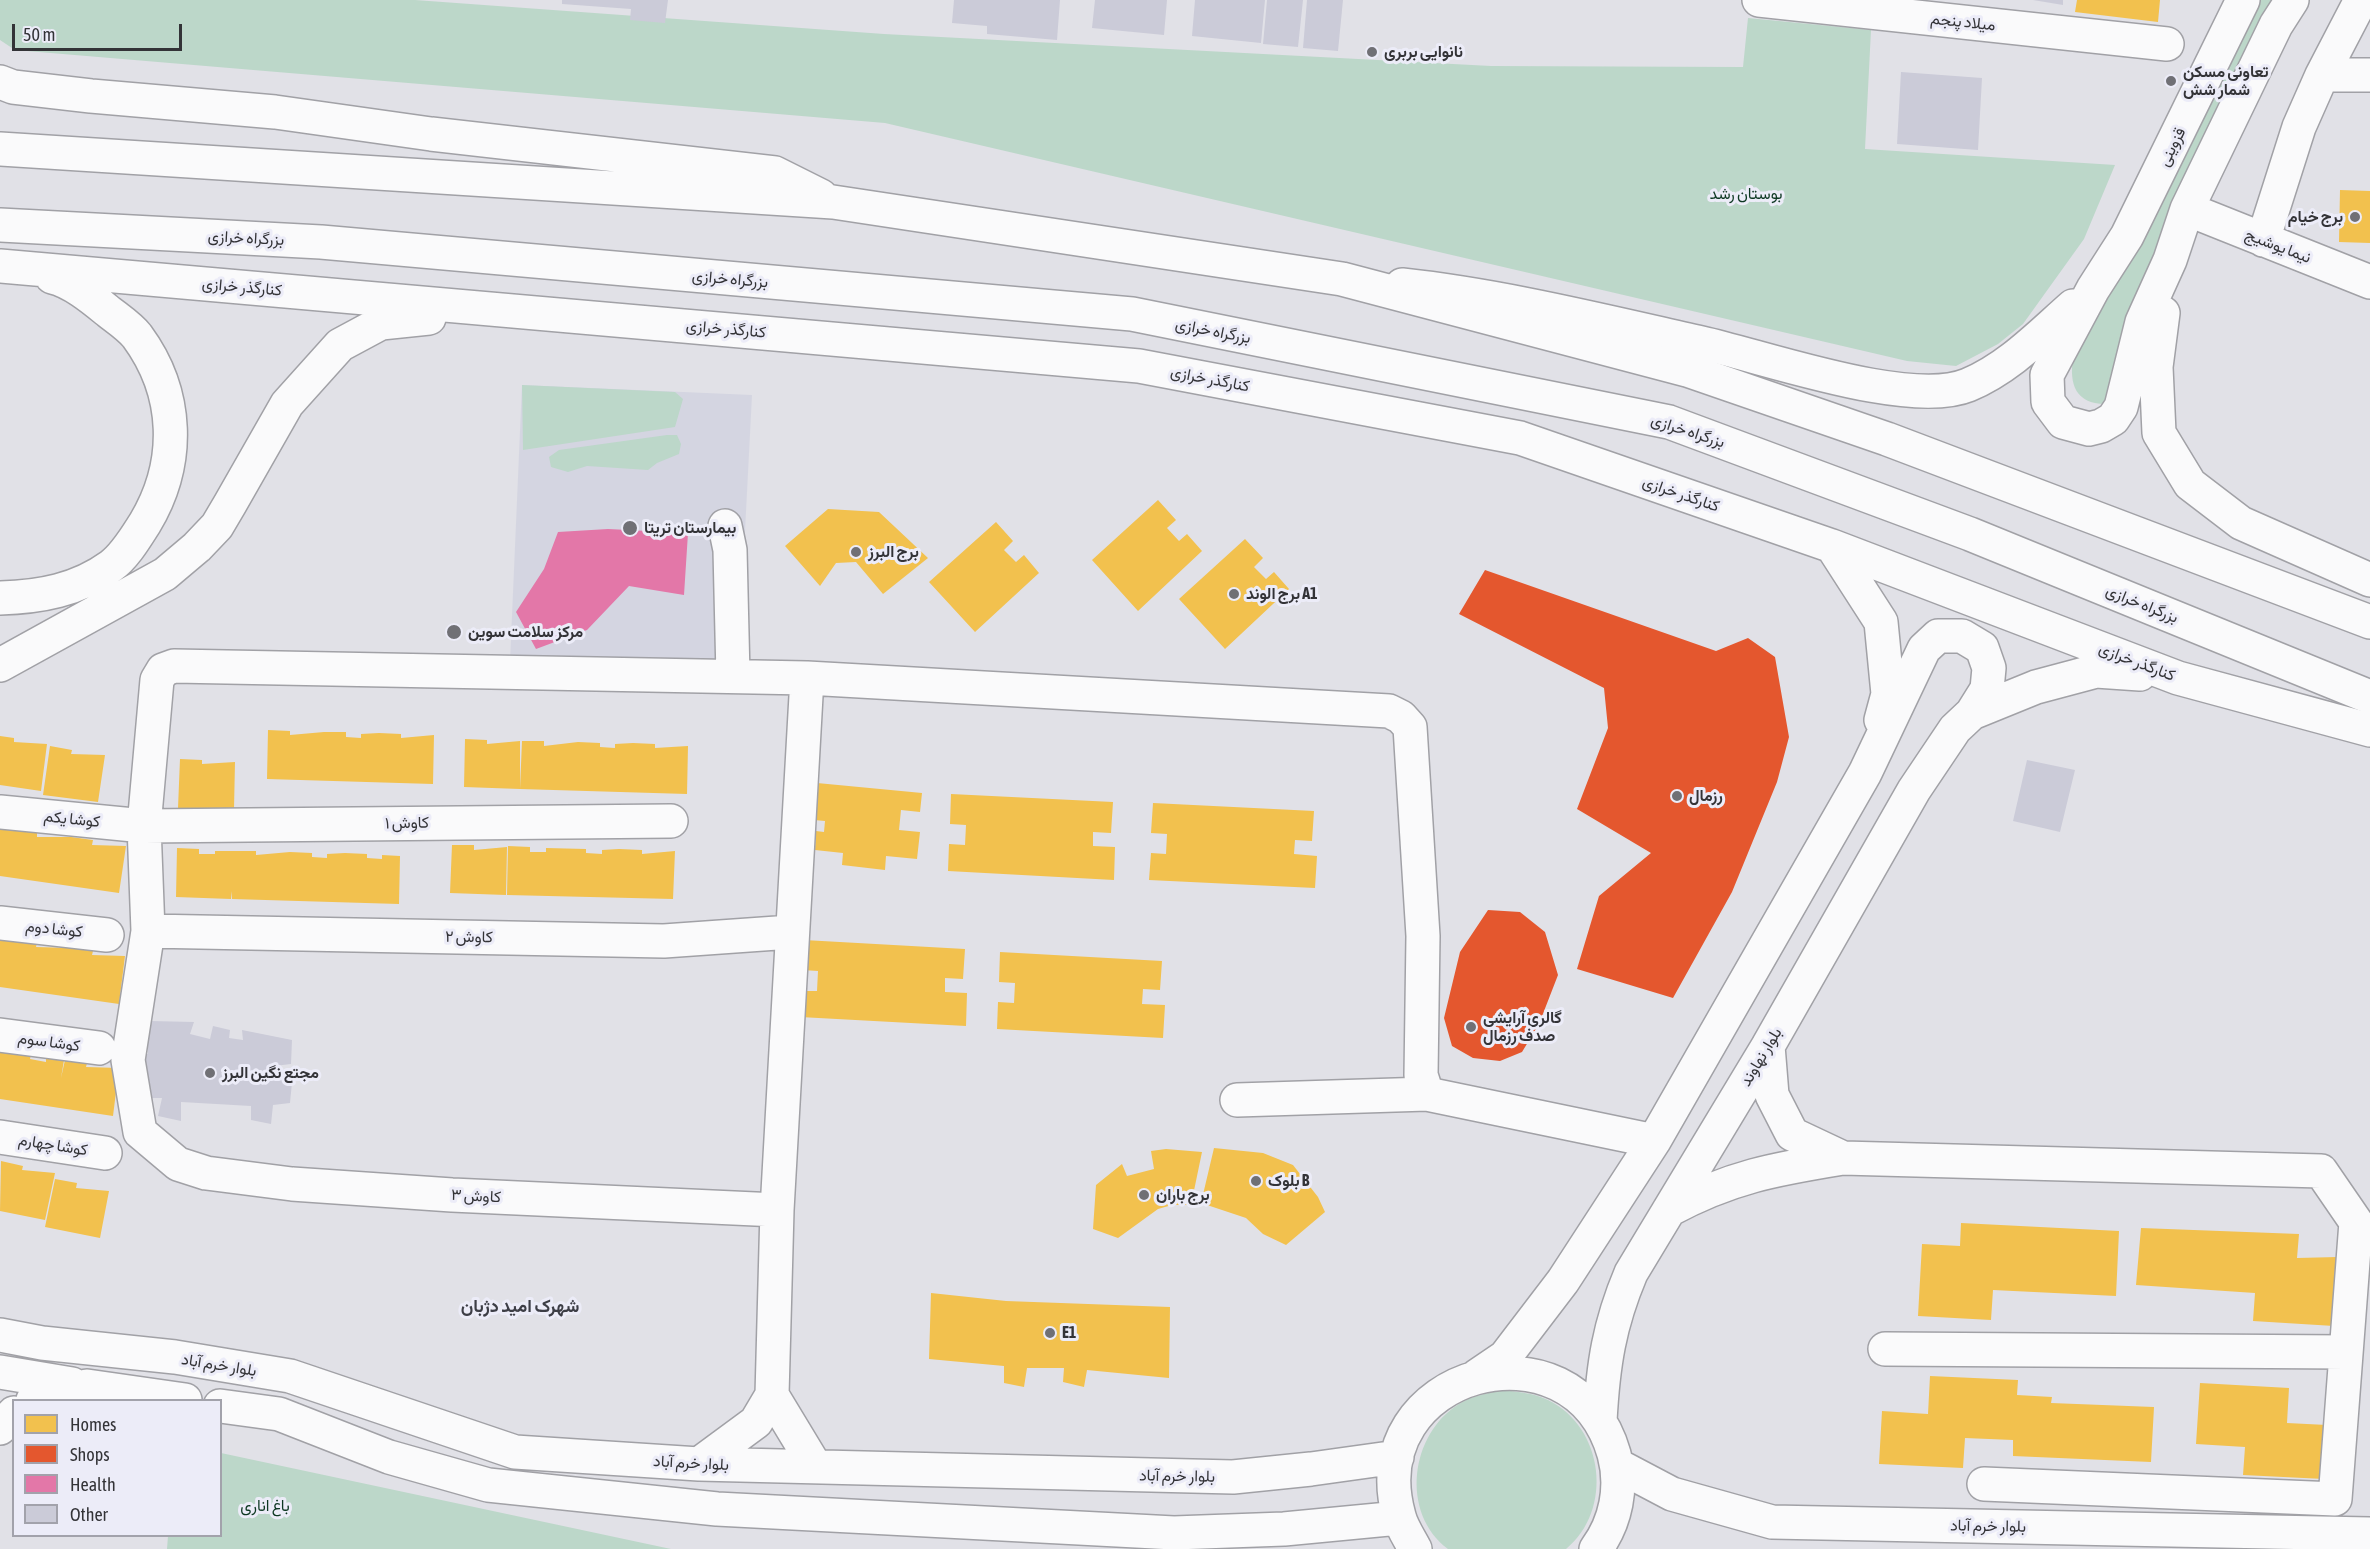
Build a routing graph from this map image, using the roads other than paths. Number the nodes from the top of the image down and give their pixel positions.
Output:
1 (1760, 0) edge
2 (2243, 0) edge
3 (2292, 0) edge
4 (2361, 0) edge
5 (1965, 11) edge
6 (2167, 44) dead end
7 (2322, 75) junction
8 (2370, 75) edge
9 (0, 82) edge
10 (0, 149) edge
11 (833, 202) junction
12 (2187, 209) junction
13 (0, 225) edge
14 (2263, 240) junction
15 (2169, 260) junction
16 (0, 266) edge
17 (1342, 279) junction
18 (2370, 282) edge
19 (2093, 289) junction
20 (513, 310) junction
21 (725, 526) dead end
22 (1832, 546) junction
23 (2370, 580) edge
24 (0, 598) edge
25 (2370, 622) edge
26 (0, 665) edge
27 (733, 676) junction
28 (807, 678) junction
29 (2178, 678) junction
30 (2370, 697) edge
31 (1972, 713) junction
32 (2370, 730) edge
33 (1865, 773) junction
34 (0, 812) edge
35 (671, 821) dead end
36 (144, 826) junction
37 (0, 923) edge
38 (148, 931) junction
39 (791, 932) junction
40 (107, 935) dead end
41 (0, 1035) edge
42 (1768, 1046) junction
43 (99, 1048) dead end
44 (1427, 1095) junction
45 (1237, 1100) dead end
46 (0, 1137) edge
47 (1654, 1142) junction
48 (105, 1153) dead end
49 (1843, 1158) junction
50 (777, 1210) junction
51 (1667, 1211) junction
52 (0, 1335) edge
53 (42, 1343) junction
54 (0, 1346) edge
55 (1886, 1349) dead end
56 (2346, 1352) junction
57 (0, 1372) edge
58 (1477, 1376) junction
59 (87, 1386) junction
60 (772, 1395) junction
61 (40, 1399) edge
62 (172, 1399) edge
63 (222, 1406) edge
64 (12, 1415) edge
65 (1600, 1421) junction
66 (0, 1428) edge
67 (1397, 1457) junction
68 (699, 1464) junction
69 (1617, 1465) junction
70 (815, 1466) junction
71 (1984, 1484) dead end
72 (2137, 1490) junction
73 (2335, 1498) junction
74 (1399, 1518) junction
75 (2133, 1529) junction
76 (2333, 1534) junction
77 (2370, 1534) edge
78 (1415, 1549) edge
79 (1596, 1549) edge

1 - 5 main road, میلاد پنجم
2 - 19 main road, قزوینی
3 - 12 main road
4 - 7 main road
5 - 6 main road, میلاد پنجم
7 - 8 main road
7 - 14 main road
9 - 11 main road
10 - 11 main road
11 - 17 main road
12 - 14 main road, نیما یوشیج
12 - 15 main road
13 - 30 main road, بزرگراه خرازی
14 - 18 main road, نیما یوشیج
15 - 19 main road
15 - 23 main road
16 - 20 main road, کنارگذر خرازی
16 - 24 main road
17 - 19 main road
17 - 25 main road
20 - 22 main road, کنارگذر خرازی
20 - 26 main road
21 - 27 main road
22 - 29 main road, کنارگذر خرازی
22 - 33 main road
27 - 28 main road
27 - 36 main road
28 - 39 main road
28 - 44 main road
29 - 31 main road
29 - 32 main road, کنارگذر خرازی
31 - 33 main road
31 - 42 main road, بلوار نهاوند
33 - 47 main road
34 - 36 main road, کوشا یکم
35 - 36 main road, کاوش ۱
36 - 38 main road
37 - 40 main road, کوشا دوم
38 - 39 main road, کاوش ۲
38 - 50 main road, کاوش ۳
39 - 50 main road
41 - 43 main road, کوشا سوم
42 - 49 main road
42 - 51 main road, بلوار نهاوند
44 - 45 main road
44 - 47 main road
46 - 48 main road, کوشا چهارم
47 - 58 main road
49 - 51 main road
49 - 56 main road
50 - 60 main road
51 - 65 main road, بلوار نهاوند
52 - 53 main road, بلوار خرم آباد
53 - 54 main road
53 - 68 main road, بلوار خرم آباد
55 - 56 main road
56 - 73 main road
57 - 59 main road
58 - 65 main road
58 - 67 main road
59 - 61 main road
59 - 62 main road
60 - 68 main road
60 - 70 main road
63 - 74 main road
64 - 66 main road
65 - 69 main road
67 - 70 main road, بلوار خرم آباد
67 - 74 main road
68 - 70 main road, بلوار خرم آباد
69 - 75 main road, بلوار خرم آباد
69 - 79 main road
71 - 72 main road
72 - 73 main road
72 - 75 main road
73 - 76 main road
74 - 78 main road
75 - 76 main road, بلوار خرم آباد
76 - 77 main road, بلوار خرم آباد

